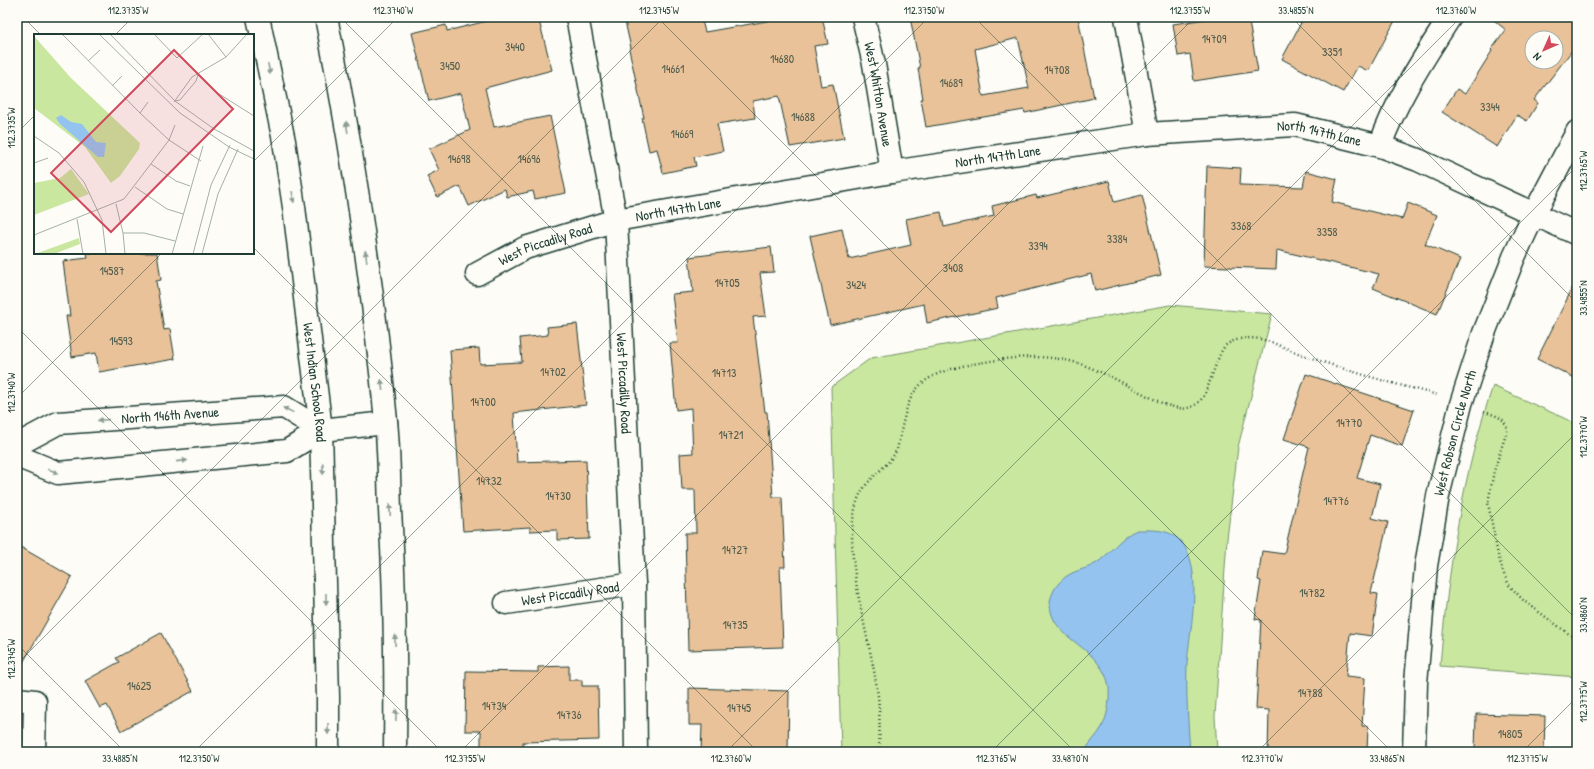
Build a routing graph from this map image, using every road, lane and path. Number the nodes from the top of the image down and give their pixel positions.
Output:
1 (258, 17) edge
2 (326, 17) edge
3 (577, 17) edge
4 (863, 17) edge
5 (1126, 17) edge
6 (1450, 17) edge
7 (1576, 133) edge
8 (1147, 134) junction
9 (1380, 146) junction
10 (892, 172) junction
11 (1534, 214) junction
12 (616, 220) junction
13 (1577, 234) edge
14 (477, 274) dead end
15 (1461, 404) junction
16 (386, 423) junction
17 (321, 430) junction
18 (17, 445) edge
19 (17, 456) edge
20 (634, 584) junction
21 (506, 603) dead end
22 (1577, 640) edge
23 (26, 700) edge
24 (34, 752) edge
25 (328, 752) edge
26 (395, 752) edge
27 (636, 752) edge
28 (879, 752) edge
29 (1414, 752) edge

1 -> 17 street, West Indian School Road
16 -> 2 street
3 - 12 street, West Piccadilly Road
4 - 10 street, West Whitton Avenue
5 - 8 street
6 - 9 street, North 147th Lane
7 - 11 street, West Robson Circle North
8 - 9 street, North 147th Lane
8 - 10 street, North 147th Lane
9 - 11 street, North 147th Lane
10 - 12 street, North 147th Lane
11 - 13 street, North 147th Lane
11 - 15 street, West Robson Circle North
12 - 14 street, West Piccadily Road
12 - 20 street, West Piccadilly Road
15 - 22 path
15 - 28 path
15 - 29 street, West Robson Circle North
16 - 17 street
26 -> 16 street
17 -> 18 street, North 146th Avenue
19 -> 17 street
17 -> 25 street, West Indian School Road
20 - 21 street, West Piccadily Road
20 - 27 street, West Piccadilly Road
23 - 24 street

